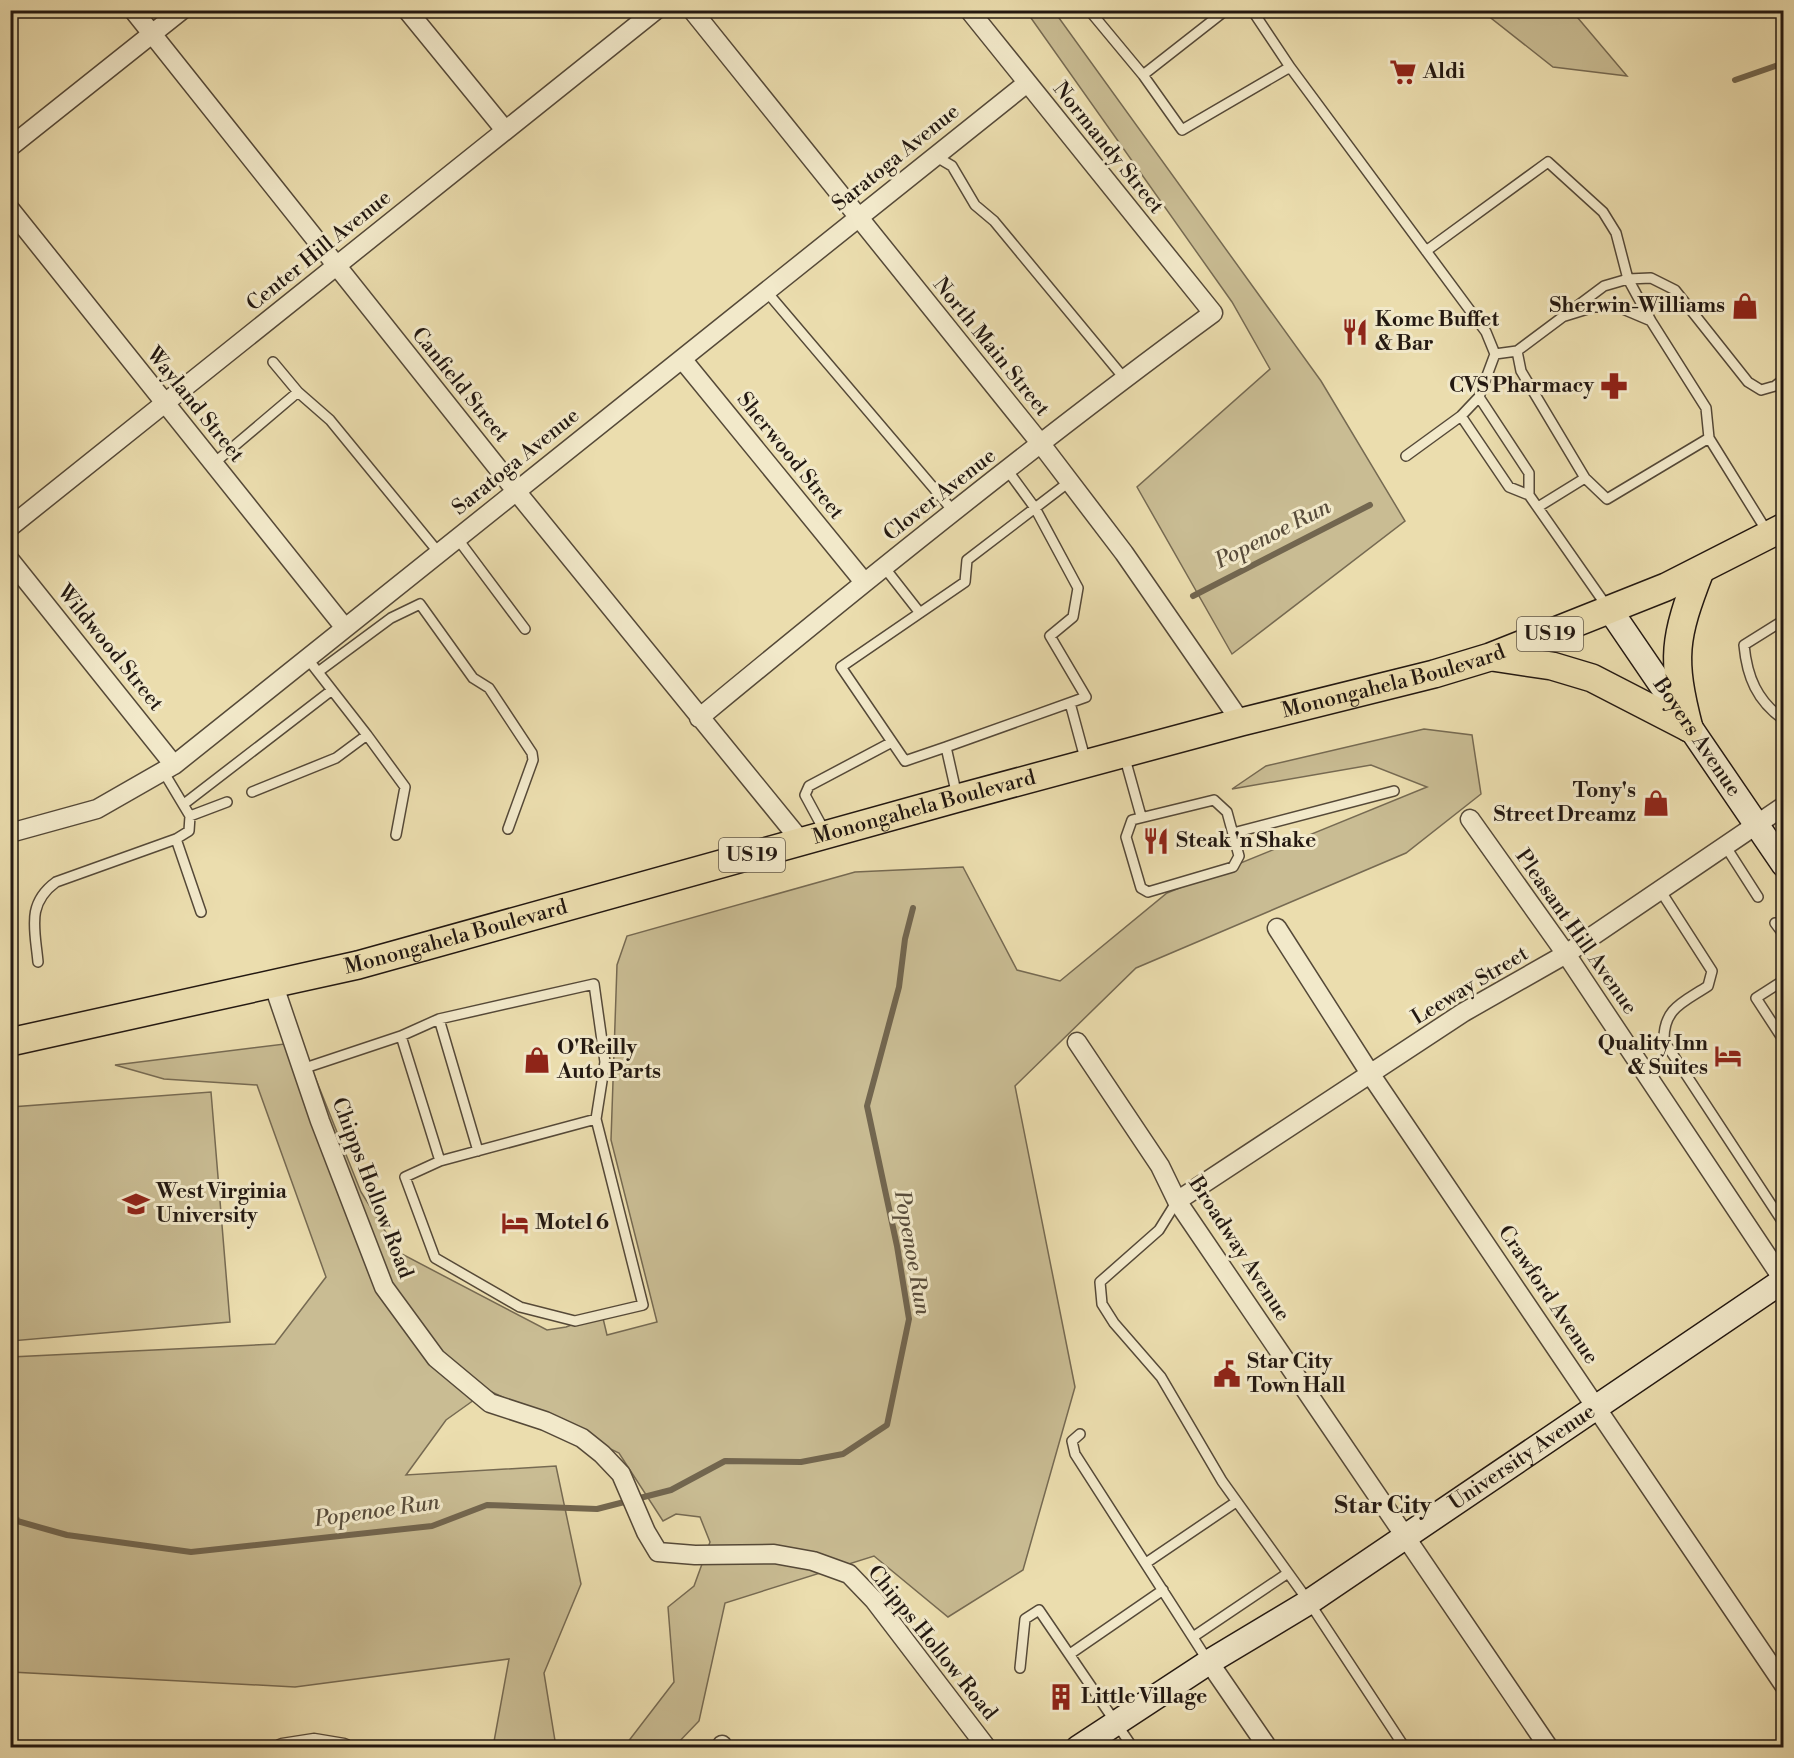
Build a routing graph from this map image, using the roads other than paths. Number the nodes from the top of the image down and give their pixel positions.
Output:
1 (133, 10) edge
2 (182, 10) edge
3 (407, 10) edge
4 (656, 10) edge
5 (692, 10) edge
6 (969, 10) edge
7 (1089, 10) edge
8 (1226, 10) edge
9 (1252, 10) edge
10 (152, 34) junction
11 (1290, 67) junction
12 (1143, 75) junction
13 (1026, 83) junction
14 (505, 130) junction
15 (10, 147) edge
16 (935, 156) junction
17 (10, 209) edge
18 (857, 218) junction
19 (1426, 251) junction
20 (337, 266) junction
21 (1628, 279) junction
22 (766, 291) junction
23 (1610, 307) dead end
24 (1623, 309) dead end
25 (1213, 314) joint
26 (1558, 318) junction
27 (1651, 321) junction
28 (1517, 351) junction
29 (1495, 354) junction
30 (682, 359) junction
31 (273, 362) dead end
32 (1124, 378) junction
33 (1784, 379) edge
34 (298, 392) junction
35 (1479, 397) junction
36 (165, 403) junction
37 (1461, 416) junction
38 (1709, 438) junction
39 (1041, 444) junction
40 (1406, 456) dead end
41 (213, 464) junction
42 (1008, 471) junction
43 (1585, 478) junction
44 (1069, 482) junction
45 (516, 491) junction
46 (1529, 495) junction
47 (1538, 507) junction
48 (1035, 508) junction
49 (954, 512) junction
50 (10, 527) edge
51 (1776, 531) edge
52 (457, 538) junction
53 (439, 553) junction
54 (10, 560) edge
55 (884, 567) junction
56 (1700, 571) junction
57 (864, 582) junction
58 (1610, 610) junction
59 (920, 613) junction
60 (1784, 620) edge
61 (345, 628) junction
62 (525, 629) dead end
63 (1491, 657) junction
64 (313, 665) junction
65 (332, 690) junction
66 (1070, 703) junction
67 (699, 718) junction
68 (1784, 720) edge
69 (1241, 722) junction
70 (1689, 728) junction
71 (367, 735) junction
72 (892, 742) junction
73 (946, 747) junction
74 (1124, 754) junction
75 (1086, 764) junction
76 (168, 768) junction
77 (1394, 790) dead end
78 (252, 792) dead end
79 (958, 798) junction
80 (227, 802) dead end
81 (184, 804) junction
82 (1784, 806) edge
83 (190, 816) junction
84 (1142, 816) junction
85 (1470, 819) dead end
86 (1757, 825) junction
87 (508, 829) dead end
88 (10, 833) edge
89 (1233, 833) junction
90 (396, 835) dead end
91 (814, 837) junction
92 (176, 839) junction
93 (1726, 847) junction
94 (1784, 865) edge
95 (1660, 890) junction
96 (1758, 897) dead end
97 (201, 912) dead end
98 (1775, 923) dead end
99 (1277, 928) dead end
100 (1784, 936) edge
101 (1566, 954) junction
102 (38, 962) dead end
103 (1784, 980) edge
104 (274, 986) junction
105 (439, 1019) junction
106 (401, 1036) junction
107 (1784, 1041) edge
108 (10, 1042) edge
109 (1077, 1042) dead end
110 (302, 1069) junction
111 (1371, 1075) junction
112 (596, 1119) junction
113 (478, 1150) junction
114 (440, 1161) junction
115 (1177, 1200) junction
116 (1784, 1224) edge
117 (1783, 1280) edge
118 (1597, 1407) junction
119 (1080, 1434) dead end
120 (1236, 1502) junction
121 (1404, 1535) junction
122 (1146, 1563) junction
123 (1288, 1573) junction
124 (1163, 1590) junction
125 (1309, 1602) junction
126 (1193, 1637) junction
127 (1070, 1654) junction
128 (1209, 1662) junction
129 (1020, 1668) dead end
130 (1784, 1685) edge
131 (1117, 1723) junction
132 (282, 1748) edge
133 (344, 1748) edge
134 (987, 1748) edge
135 (1078, 1748) edge
136 (1133, 1748) edge
137 (1268, 1748) edge
138 (1405, 1748) edge
139 (1549, 1748) edge

1 - 10 street, Canfield Street
2 - 10 street
3 - 14 street
4 - 14 street, Center Hill Avenue
5 - 18 street, North Main Street
6 - 13 street, Normandy Street
7 - 12 lane
8 - 12 lane
9 - 11 lane
10 - 15 street
10 - 20 street, Canfield Street
11 - 12 lane
11 - 19 lane
13 - 16 street, Saratoga Avenue
13 - 25 street, Normandy Street
14 - 20 street, Center Hill Avenue
16 - 18 street, Saratoga Avenue
16 - 32 lane
17 - 36 street, Wayland Street
18 - 22 street, Saratoga Avenue
18 - 39 street, North Main Street
19 - 21 lane
19 - 29 lane
20 - 36 street, Center Hill Avenue
20 - 45 street, Canfield Street
21 - 26 lane
21 - 27 lane
21 - 33 lane
22 - 30 street, Saratoga Avenue
22 - 49 lane
23 - 26 lane
24 - 27 lane
25 - 32 street, Clover Avenue
26 - 28 lane
27 - 38 lane
28 - 29 lane
28 - 43 lane
29 - 35 lane
30 - 45 street, Saratoga Avenue
30 - 57 street, Sherwood Street
31 - 34 lane
32 - 39 street, Clover Avenue
34 - 41 lane
34 - 53 lane
35 - 37 lane
35 - 46 lane
36 - 41 street, Wayland Street
36 - 50 street, Center Hill Avenue
37 - 40 lane
37 - 46 lane
38 - 43 lane
38 - 51 lane
39 - 42 street, Clover Avenue
39 - 44 street, North Main Street
41 - 61 street, Wayland Street
42 - 48 lane
42 - 49 street, Clover Avenue
43 - 47 lane
44 - 48 lane
44 - 69 street, North Main Street
45 - 52 street, Saratoga Avenue
45 - 67 street, Canfield Street
46 - 47 lane
47 - 58 lane
48 - 59 lane
48 - 66 lane
49 - 55 street, Clover Avenue
51 - 56 main road, Monongahela Boulevard / US 19
52 - 53 street, Saratoga Avenue
52 - 62 lane
53 - 61 street, Saratoga Avenue
54 - 76 street, Wildwood Street
55 - 57 street, Clover Avenue
55 - 59 lane
56 - 58 main road, Monongahela Boulevard / US 19
56 - 70 main road
57 - 67 street, Clover Avenue
58 - 63 main road, Monongahela Boulevard / US 19
58 - 70 street, Boyers Avenue
59 - 72 lane
60 - 68 lane
61 - 64 street, Saratoga Avenue
63 - 69 main road, Monongahela Boulevard / US 19
63 - 70 main road
64 - 65 lane
64 - 76 street, Saratoga Avenue
64 - 87 lane
65 - 71 lane
65 - 81 lane
66 - 73 lane
66 - 75 lane
67 - 91 street, Canfield Street
69 - 74 main road, Monongahela Boulevard / US 19
70 - 86 street, Boyers Avenue
71 - 78 lane
71 - 90 lane
72 - 73 lane
72 - 91 lane
73 - 79 lane
74 - 75 main road, Monongahela Boulevard / US 19
74 - 84 lane
75 - 79 main road, Monongahela Boulevard / US 19
76 - 81 lane
76 - 88 street, Saratoga Avenue
77 - 89 lane
79 - 91 main road, Monongahela Boulevard / US 19
80 - 83 lane
81 - 83 lane
82 - 86 street, Leeway Street
83 - 92 lane
84 - 89 lane
84 - 89 lane
85 - 101 street, Pleasant Hill Avenue
86 - 93 street, Leeway Street
86 - 94 street, Boyers Avenue
91 - 104 main road, Monongahela Boulevard / US 19
92 - 97 lane
92 - 102 lane
93 - 95 street, Leeway Street
93 - 96 lane
95 - 101 street, Leeway Street
95 - 116 lane
98 - 100 lane
99 - 111 street, Crawford Avenue
101 - 111 street, Leeway Street
101 - 117 street, Pleasant Hill Avenue
103 - 107 lane
104 - 108 main road, Monongahela Boulevard / US 19
104 - 110 street, Chipps Hollow Road
105 - 106 lane
105 - 112 lane
105 - 113 lane
106 - 110 lane
106 - 114 lane
109 - 115 street, Broadway Avenue
110 - 134 street, Chipps Hollow Road
111 - 115 street, Leeway Street
111 - 118 street, Crawford Avenue
112 - 113 lane
112 - 114 lane
113 - 114 lane
115 - 120 lane
115 - 121 street, Broadway Avenue
117 - 118 street, University Avenue
118 - 121 street, University Avenue
118 - 130 street, Crawford Avenue
119 - 122 lane
120 - 122 lane
120 - 123 lane
121 - 125 street, University Avenue
121 - 139 street, Broadway Avenue
122 - 124 lane
123 - 125 lane
123 - 126 lane
124 - 126 lane
124 - 127 lane
125 - 128 street, University Avenue
125 - 138 lane
126 - 128 lane
127 - 129 lane
127 - 131 lane
128 - 131 street, University Avenue
128 - 137 street
131 - 135 street, University Avenue
131 - 136 lane
132 - 133 street

